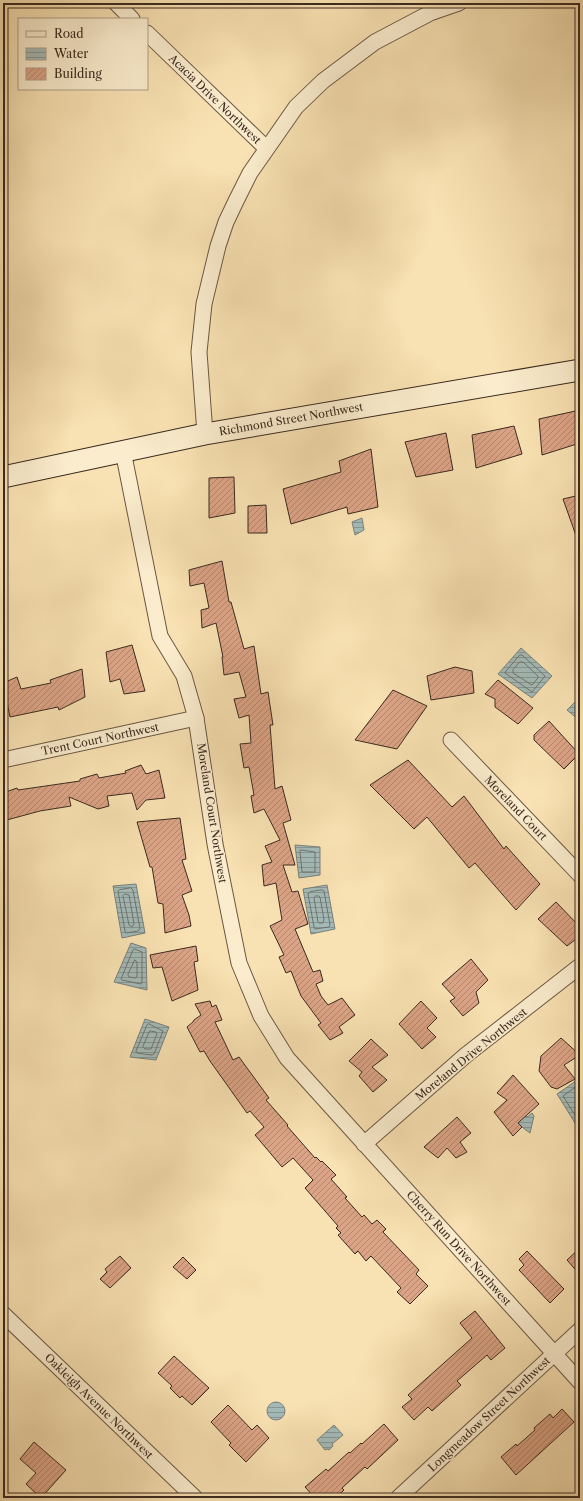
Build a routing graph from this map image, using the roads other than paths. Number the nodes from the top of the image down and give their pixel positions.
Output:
1 (116, 3) edge
2 (459, 3) edge
3 (131, 18) edge
4 (148, 34) edge
5 (266, 148) junction
6 (580, 370) edge
7 (205, 434) junction
8 (123, 451) junction
9 (3, 477) edge
10 (196, 718) junction
11 (451, 740) dead end
12 (3, 760) edge
13 (580, 875) edge
14 (580, 966) edge
15 (364, 1144) junction
16 (3, 1314) edge
17 (580, 1330) edge
18 (554, 1353) junction
19 (580, 1382) edge
20 (195, 1498) edge
21 (398, 1498) edge

1 - 3 street
2 - 5 street, Acacia Drive Northwest
4 - 5 street, Acacia Drive Northwest
5 - 7 street, Acacia Drive Northwest
6 - 7 street, Richmond Street Northwest
7 - 8 street, Richmond Street Northwest
8 - 9 street, Richmond Street Northwest
8 - 10 street, Moreland Court Northwest
10 - 12 street, Trent Court Northwest
10 - 15 street, Moreland Court Northwest
11 - 13 street, Moreland Court
14 - 15 street, Moreland Drive Northwest
15 - 18 street, Cherry Run Drive Northwest
16 - 20 street, Oakleigh Avenue Northwest
17 - 18 street, Longmeadow Street Northwest
18 - 19 street, Cherry Run Drive Northwest
18 - 21 street, Longmeadow Street Northwest

